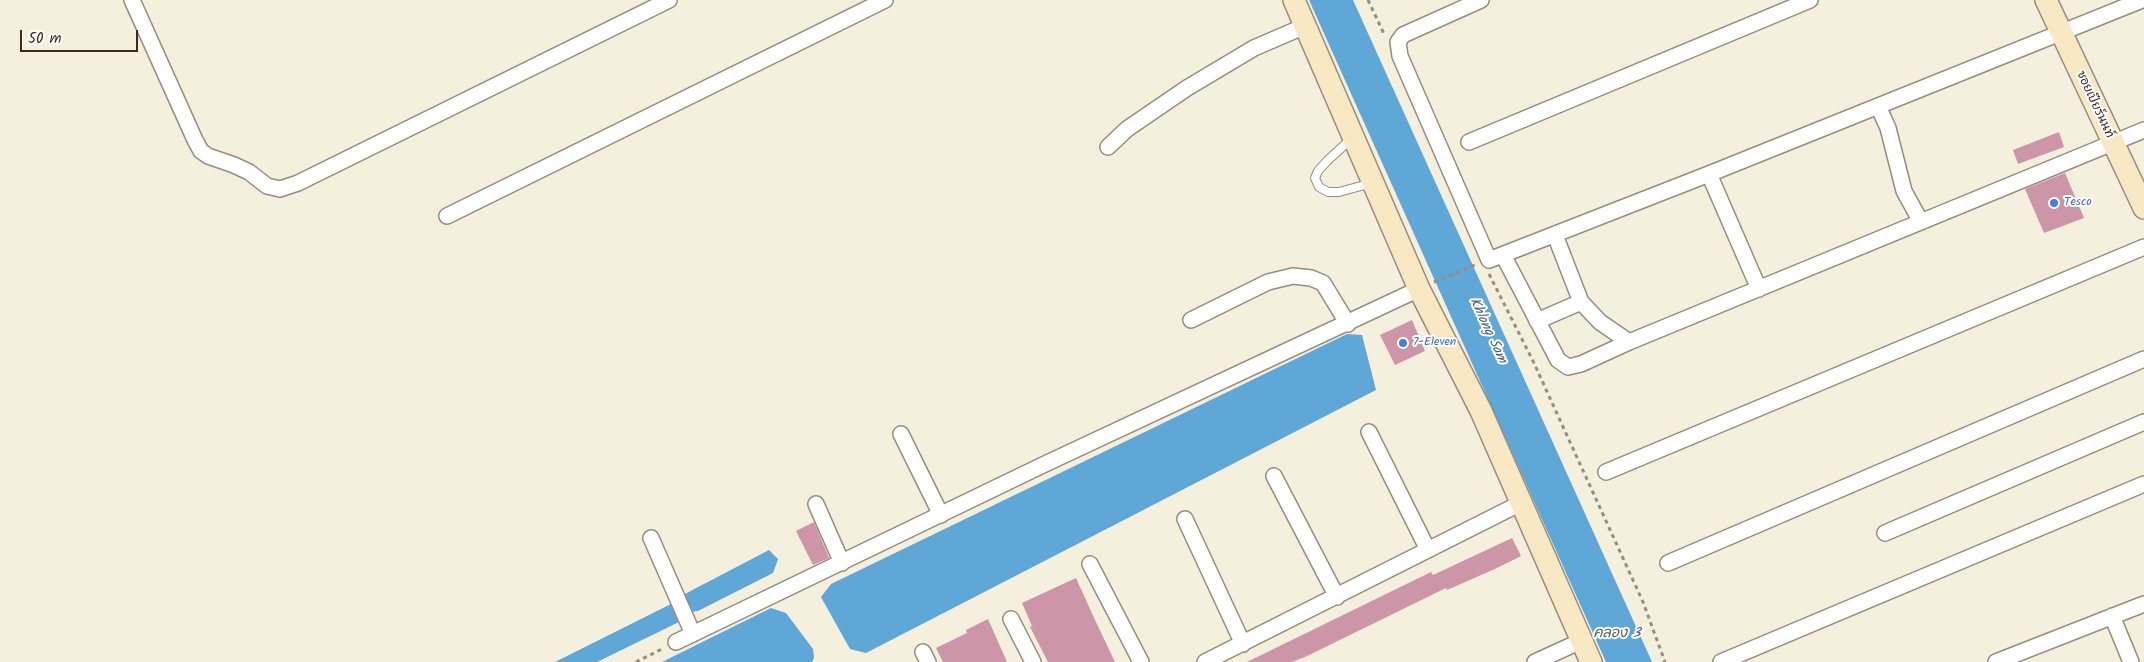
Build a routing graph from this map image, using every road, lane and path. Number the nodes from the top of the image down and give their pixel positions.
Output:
1 (132, 0) edge
2 (669, 0) edge
3 (885, 0) edge
4 (1294, 0) edge
5 (1368, 0) edge
6 (1481, 0) edge
7 (1810, 0) edge
8 (2046, 0) edge
9 (2142, 0) edge
10 (1305, 26) junction
11 (2061, 34) junction
12 (1388, 43) dead end
13 (1878, 106) junction
14 (2144, 130) edge
15 (1353, 137) junction
16 (1468, 142) dead end
17 (2112, 143) junction
18 (1108, 147) dead end
19 (1709, 174) junction
20 (1372, 182) junction
21 (2144, 208) edge
22 (447, 216) dead end
23 (1921, 222) junction
24 (1555, 235) junction
25 (2144, 247) edge
26 (1503, 255) junction
27 (1478, 264) dead end
28 (1486, 268) dead end
29 (1426, 286) junction
30 (1759, 289) junction
31 (1581, 302) junction
32 (1191, 320) dead end
33 (1538, 321) junction
34 (1348, 324) junction
35 (1629, 342) junction
36 (2144, 359) edge
37 (2144, 422) edge
38 (1370, 432) dead end
39 (901, 434) dead end
40 (1606, 472) dead end
41 (1274, 476) dead end
42 (2144, 484) edge
43 (1522, 503) junction
44 (816, 504) dead end
45 (941, 515) junction
46 (1185, 519) dead end
47 (1885, 533) dead end
48 (651, 538) dead end
49 (1428, 550) junction
50 (842, 563) junction
51 (1668, 563) dead end
52 (1090, 564) dead end
53 (1337, 597) junction
54 (2144, 604) edge
55 (2112, 616) junction
56 (1012, 619) dead end
57 (692, 634) junction
58 (1581, 641) junction
59 (676, 642) joint
60 (1243, 644) junction
61 (2028, 656) edge
62 (636, 662) edge
63 (1033, 662) edge
64 (1141, 662) edge
65 (1205, 662) edge
66 (1535, 662) edge
67 (1591, 662) edge
68 (1665, 662) edge
69 (1721, 662) edge
70 (1996, 662) edge
71 (2132, 662) edge

1 - 2 street
3 - 22 street
4 - 10 street
5 - 12 path
6 - 26 street
7 - 16 street
8 - 11 street, ซอยเปียร์นนท์
9 - 11 street
10 - 15 street
10 - 18 street
11 - 13 street
11 - 17 street, ซอยเปียร์นนท์
13 - 19 street
13 - 23 street
14 - 17 street
15 - 20 street
15 - 20 lane
17 - 21 street, ซอยเปียร์นนท์
17 - 23 street
19 - 24 street
19 - 30 street
20 - 29 street
23 - 30 street
24 - 26 street
24 - 31 street
25 - 40 street
26 - 33 street
27 - 29 path
28 - 68 path
29 - 34 street
29 - 43 street
30 - 35 street
31 - 33 street
31 - 35 street
32 - 34 street
33 - 35 street
34 - 45 street
36 - 51 street
37 - 47 street
38 - 49 street
39 - 45 street
41 - 53 street
42 - 69 street
43 - 49 street
43 - 58 street
44 - 50 street
45 - 50 street
46 - 60 street
48 - 57 street
49 - 53 street
50 - 57 street
52 - 64 street
53 - 60 street
54 - 55 street
55 - 61 street
55 - 71 street
56 - 63 street
57 - 59 street
58 - 66 street
58 - 67 street
59 - 62 path
60 - 65 street
61 - 70 street

